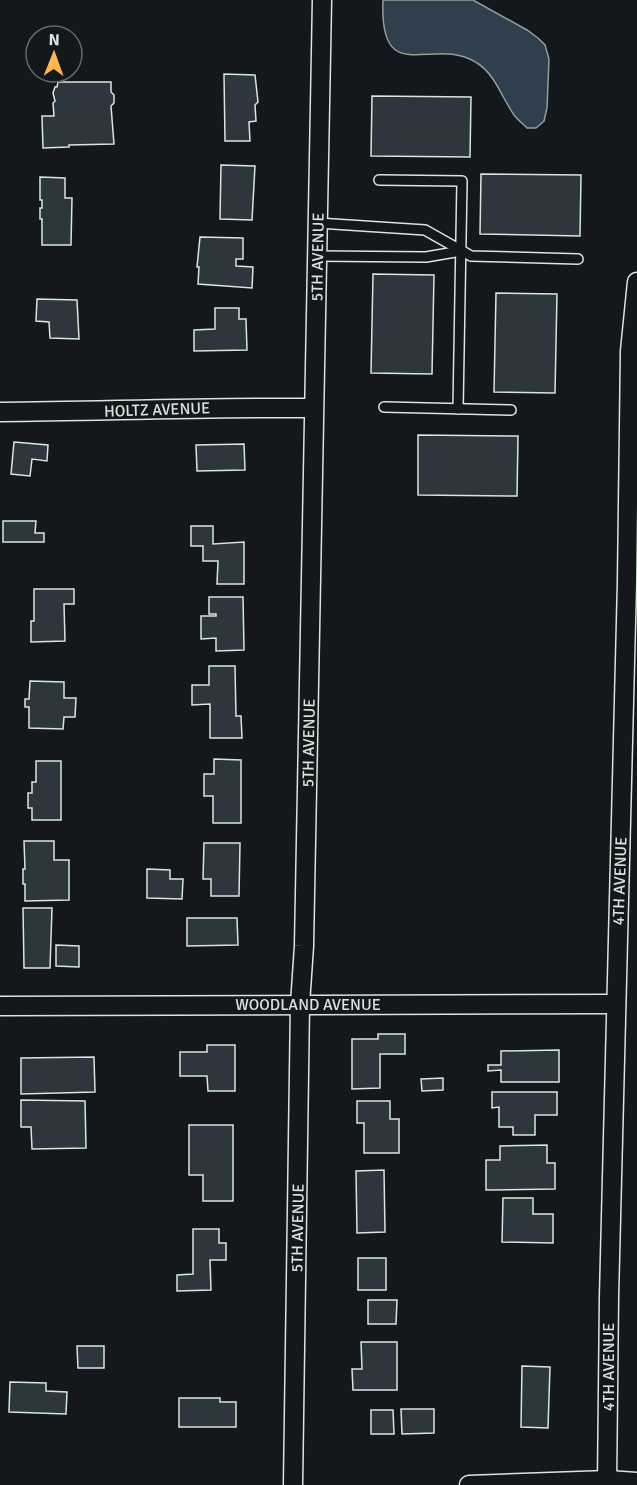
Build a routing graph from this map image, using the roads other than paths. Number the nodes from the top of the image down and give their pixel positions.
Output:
1 (322, 0) edge
2 (379, 180) dead end
3 (318, 223) junction
4 (461, 251) junction
5 (317, 256) junction
6 (578, 259) dead end
7 (637, 282) edge
8 (384, 407) dead end
9 (313, 408) junction
10 (458, 409) junction
11 (511, 410) dead end
12 (0, 412) edge
13 (630, 764) edge
14 (300, 1004) junction
15 (616, 1004) junction
16 (0, 1006) edge
17 (637, 1482) edge
18 (607, 1483) edge
19 (292, 1485) edge
20 (468, 1485) edge

1 - 3 street, 5TH AVENUE
2 - 4 lane
3 - 4 lane
3 - 5 street, 5TH AVENUE
4 - 5 lane
4 - 6 lane
4 - 10 lane
5 - 9 street, 5TH AVENUE
7 - 13 street, 4TH AVENUE
8 - 10 lane
9 - 12 street, HOLTZ AVENUE
9 - 14 street, 5TH AVENUE
10 - 11 lane
13 - 15 street, 4TH AVENUE
14 - 15 street, WOODLAND AVENUE
14 - 16 street, WOODLAND AVENUE
14 - 19 street, 5TH AVENUE
15 - 18 street, 4TH AVENUE
17 - 18 street
18 - 20 street

